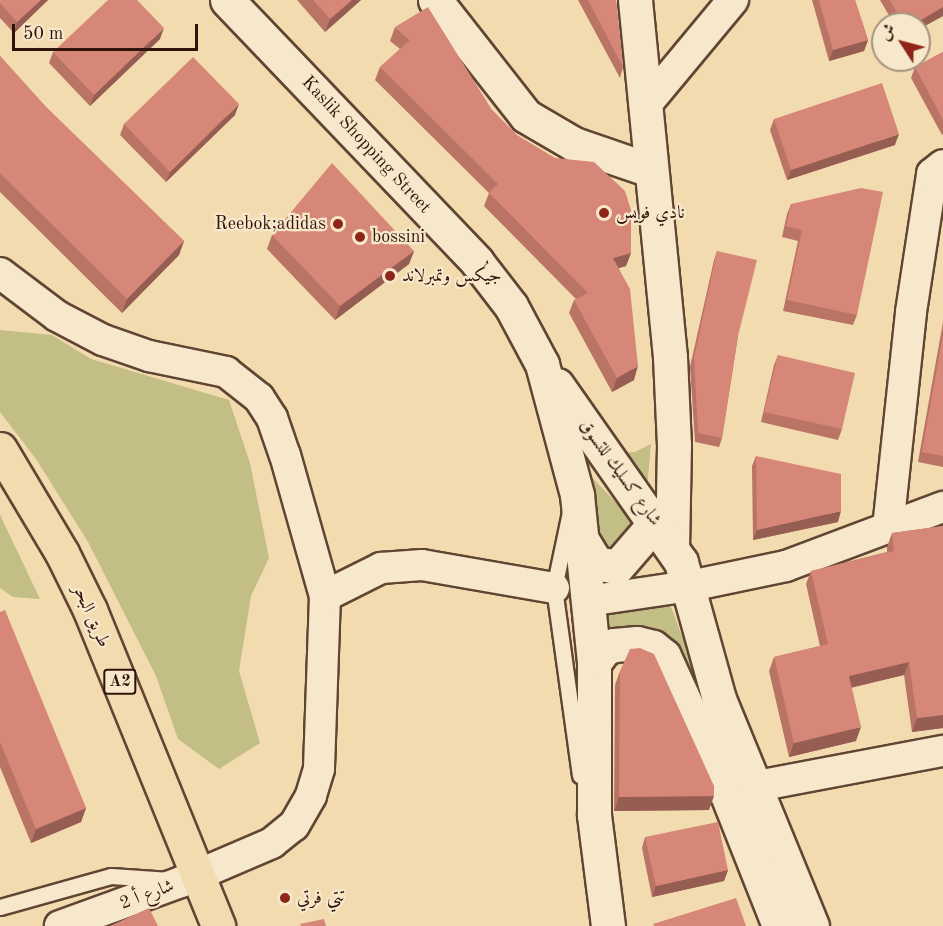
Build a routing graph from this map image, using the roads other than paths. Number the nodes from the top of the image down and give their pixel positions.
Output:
1 (227, 0) edge
2 (435, 0) edge
3 (635, 0) edge
4 (733, 0) edge
5 (645, 106) junction
6 (943, 165) edge
7 (650, 170) junction
8 (0, 273) edge
9 (542, 364) junction
10 (0, 449) edge
11 (577, 495) junction
12 (943, 507) edge
13 (888, 528) junction
14 (664, 534) junction
15 (581, 538) junction
16 (690, 586) junction
17 (554, 588) junction
18 (325, 596) junction
19 (588, 601) junction
20 (594, 663) junction
21 (943, 751) edge
22 (740, 789) junction
23 (594, 815) junction
24 (190, 878) junction
25 (0, 907) edge
26 (60, 926) edge
27 (218, 926) edge
28 (606, 926) edge
29 (779, 926) edge
30 (812, 926) edge

1 - 9 main road, Kaslik Shopping Street
2 - 7 main road
3 - 5 main road
4 - 5 street
5 - 7 main road
6 - 13 street
7 - 14 main road
8 - 18 street, شارع أ 2
9 - 11 main road, Kaslik Shopping Street
9 - 14 main road, شارع كسليك للتسوق
10 - 24 main road, طريق البحر / A2
11 - 15 main road, Kaslik Shopping Street
11 - 17 lane
12 - 13 street
13 - 16 street
14 - 15 main road
14 - 16 main road, شارع كسليك للتسوق
15 - 19 main road, Kaslik Shopping Street
16 - 19 street
16 - 22 main road, شارع كسليك للتسوق
17 - 18 street
17 - 23 lane
18 - 24 street, شارع أ 2
19 - 20 main road, Kaslik Shopping Street
20 - 22 main road
20 - 23 main road, Kaslik Shopping Street
21 - 22 street
22 - 29 main road
22 - 30 main road
23 - 28 main road, Kaslik Shopping Street
24 - 25 lane
24 - 26 street, شارع أ 2
24 - 27 main road, طريق البحر / A2

